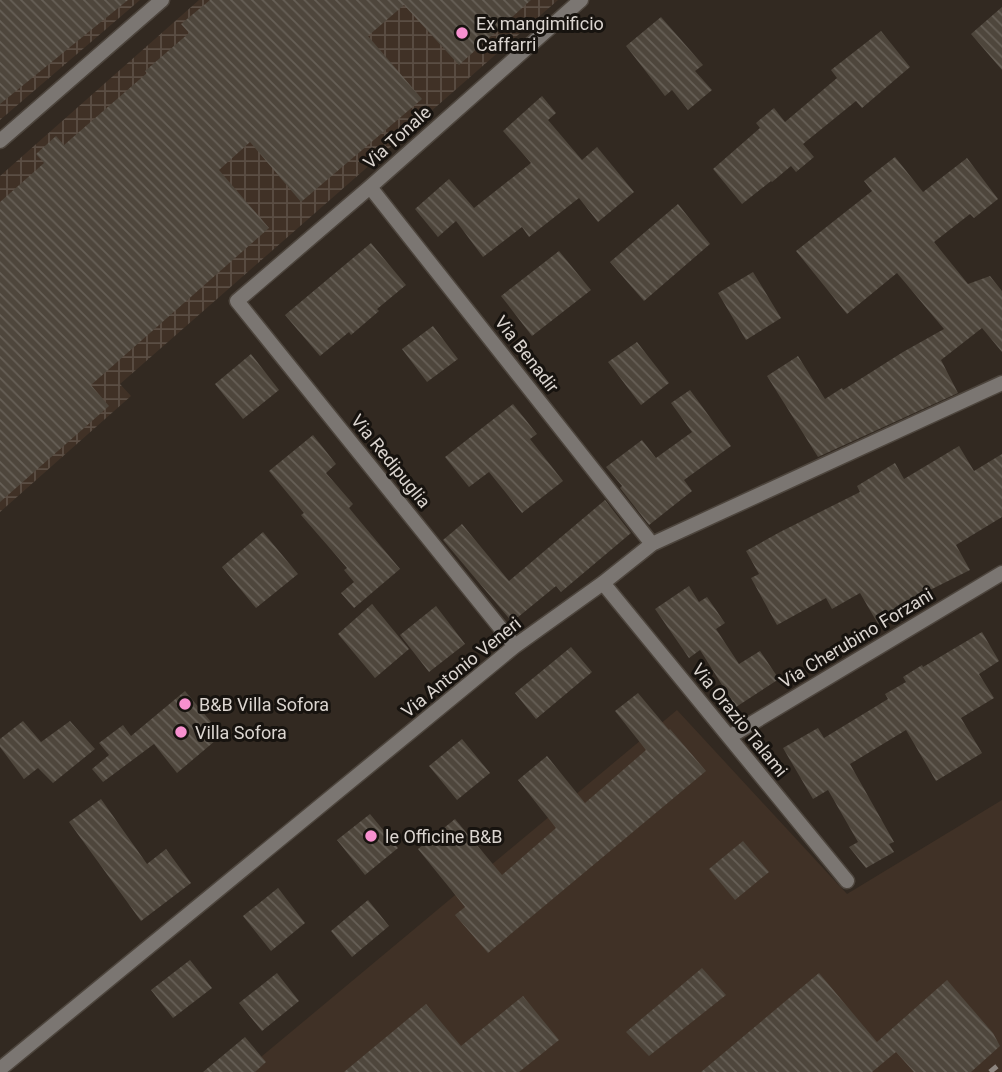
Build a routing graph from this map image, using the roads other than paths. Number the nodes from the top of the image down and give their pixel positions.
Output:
1 (162, 0) edge
2 (580, 0) edge
3 (0, 141) edge
4 (370, 187) junction
5 (237, 300) joint
6 (1002, 383) edge
7 (653, 544) junction
8 (1002, 573) edge
9 (603, 583) junction
10 (515, 646) junction
11 (729, 737) junction
12 (847, 881) dead end
13 (0, 1069) edge

1 - 3 street
2 - 4 street, Via Tonale
4 - 5 street, Via Tonale
4 - 7 street, Via Benadir
5 - 10 street, Via Redipuglia
6 - 7 street, Via Antonio Veneri
7 - 9 street, Via Antonio Veneri
8 - 11 street, Via Cherubino Forzani
9 - 10 street, Via Antonio Veneri
9 - 11 street, Via Orazio Talami
10 - 13 street, Via Antonio Veneri
11 - 12 street, Via Orazio Talami

